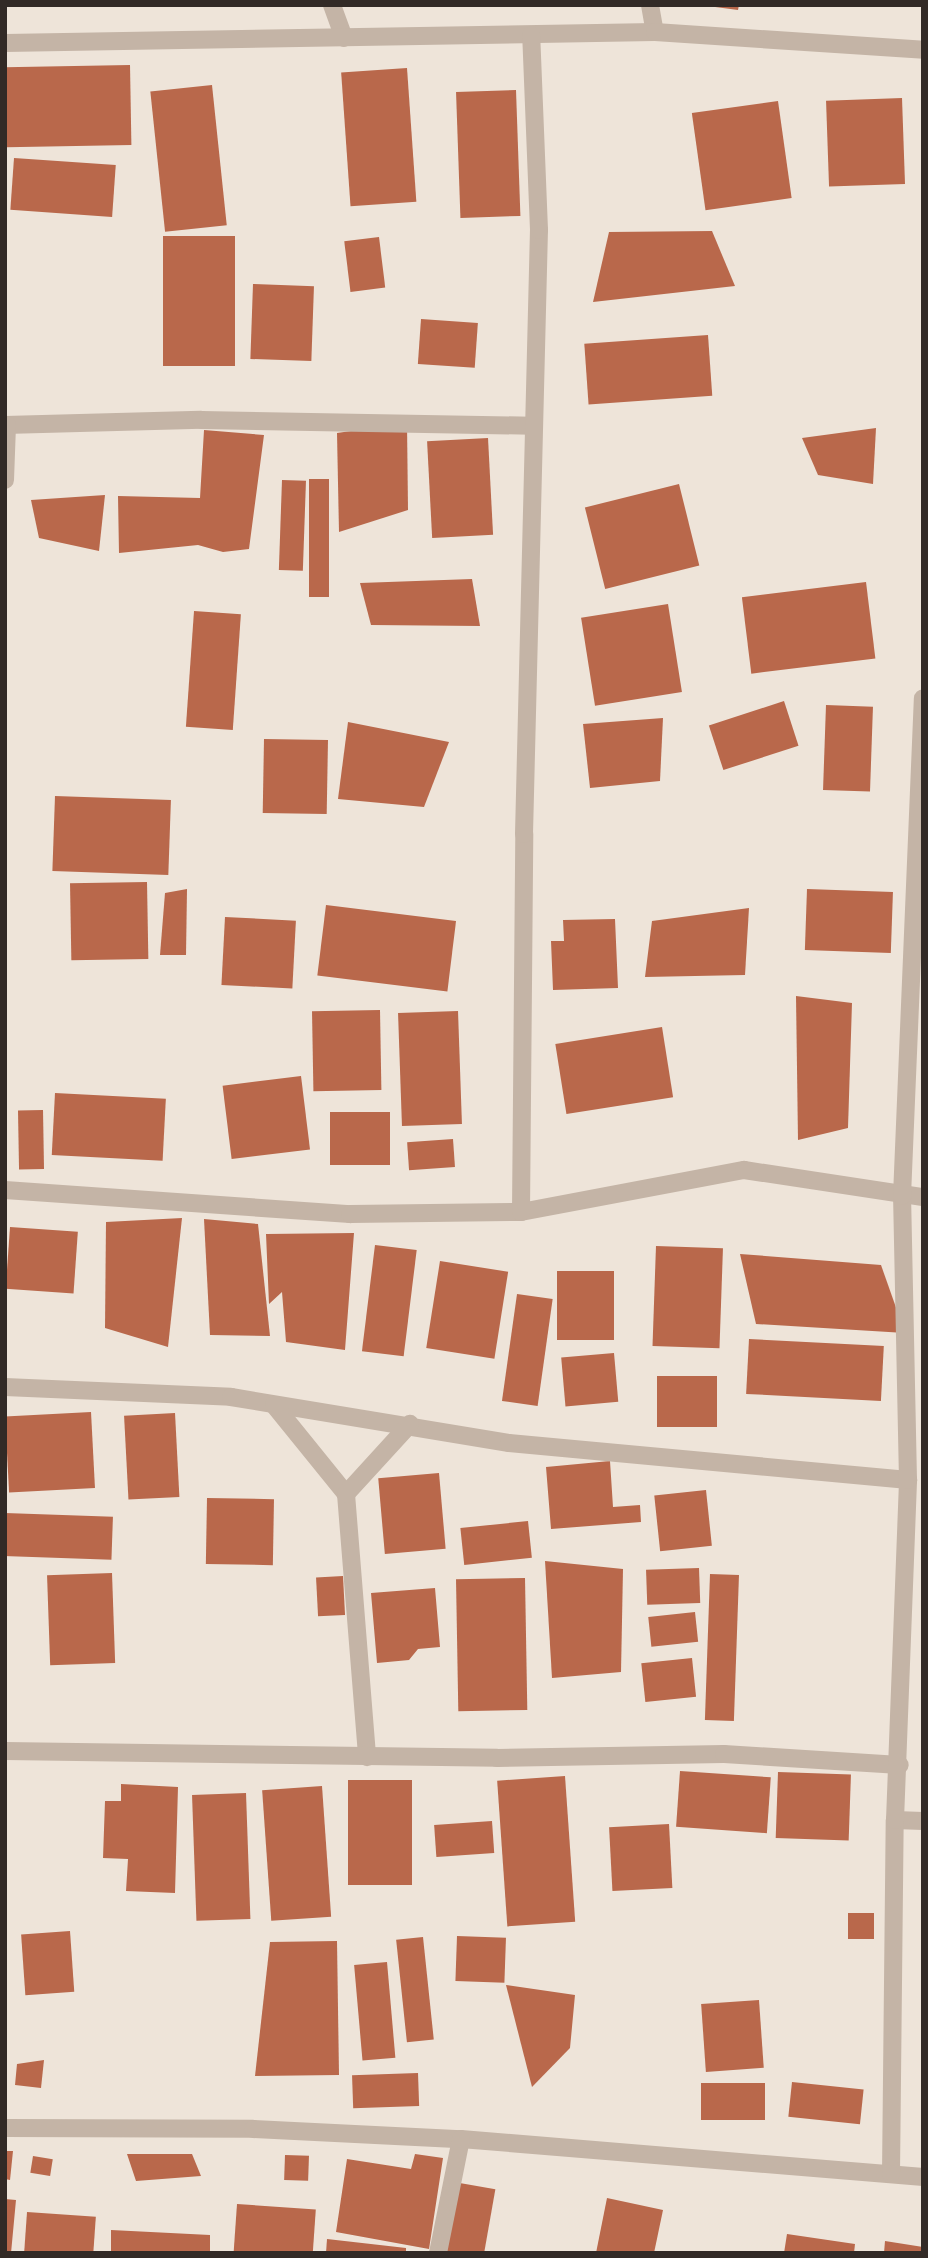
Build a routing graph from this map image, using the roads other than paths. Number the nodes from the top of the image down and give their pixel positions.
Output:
1 (332, 5) edge
2 (650, 5) edge
3 (655, 32) junction
4 (531, 35) junction
5 (344, 38) junction
6 (5, 43) edge
7 (923, 50) edge
8 (6, 425) edge
9 (532, 426) junction
10 (5, 480) edge
11 (923, 698) edge
12 (5, 1190) edge
13 (902, 1196) junction
14 (923, 1197) edge
15 (521, 1212) junction
16 (5, 1387) edge
17 (274, 1405) junction
18 (410, 1424) junction
19 (908, 1480) junction
20 (346, 1494) junction
21 (914, 1522) edge
22 (5, 1751) edge
23 (367, 1757) junction
24 (900, 1765) junction
25 (895, 1820) junction
26 (923, 1821) edge
27 (5, 2128) edge
28 (461, 2139) junction
29 (891, 2174) junction
30 (923, 2178) edge
31 (438, 2253) edge

1 - 5 street
2 - 3 street
3 - 4 street
3 - 7 street
4 - 5 street
4 - 9 street
5 - 6 street
8 - 9 street
8 - 10 street
9 - 15 street
11 - 13 street
12 - 15 street
13 - 14 street
13 - 15 street
13 - 19 street
16 - 17 street
17 - 18 street
17 - 20 street
18 - 19 street
18 - 20 street
19 - 21 street
20 - 23 street
21 - 24 street
22 - 23 street
23 - 24 street
24 - 25 street
25 - 26 street
25 - 29 street
27 - 28 street
28 - 29 street
28 - 31 street
29 - 30 street

